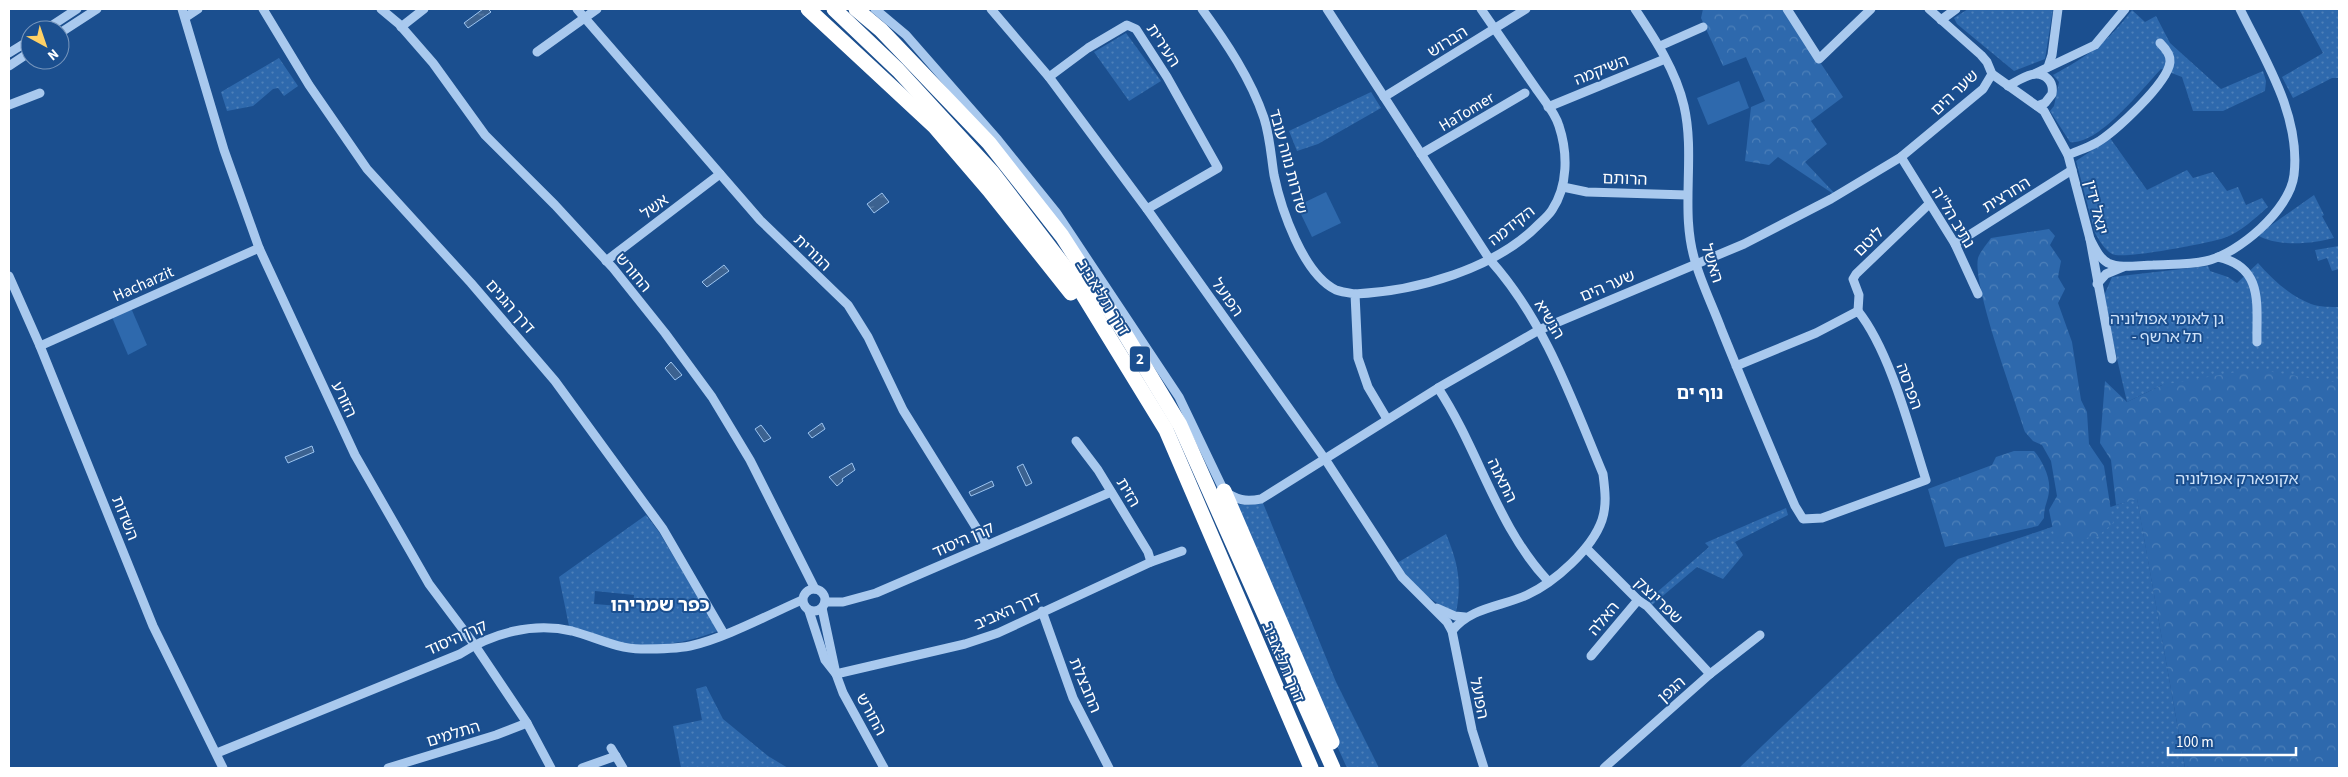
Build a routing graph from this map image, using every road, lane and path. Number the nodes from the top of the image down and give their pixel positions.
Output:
1 (77, 9) edge
2 (97, 9) edge
3 (198, 9) edge
4 (263, 9) edge
5 (381, 9) edge
6 (424, 9) edge
7 (578, 9) edge
8 (597, 9) edge
9 (808, 9) edge
10 (834, 9) edge
11 (856, 9) edge
12 (875, 9) edge
13 (990, 9) edge
14 (1202, 9) edge
15 (1327, 9) edge
16 (1481, 9) edge
17 (1526, 9) edge
18 (1635, 9) edge
19 (1787, 9) edge
20 (1871, 9) edge
21 (1930, 9) edge
22 (1956, 9) edge
23 (2058, 9) edge
24 (2125, 9) edge
25 (2240, 9) edge
26 (184, 13) edge
27 (585, 18) junction
28 (60, 20) edge
29 (1942, 20) junction
30 (70, 27) edge
31 (401, 27) junction
32 (1703, 27) dead end
33 (1495, 29) junction
34 (2160, 43) dead end
35 (20, 46) edge
36 (1660, 46) junction
37 (538, 52) dead end
38 (9, 53) edge
39 (20, 59) edge
40 (1665, 59) junction
41 (9, 66) edge
42 (2048, 67) junction
43 (1992, 74) junction
44 (2034, 74) junction
45 (1049, 77) junction
46 (2008, 86) junction
47 (40, 93) dead end
48 (1525, 93) dead end
49 (1384, 98) junction
50 (9, 106) edge
51 (2037, 106) junction
52 (1548, 107) junction
53 (1421, 154) junction
54 (2068, 155) junction
55 (1902, 157) junction
56 (2072, 170) junction
57 (720, 174) junction
58 (1563, 187) junction
59 (1687, 195) junction
60 (1929, 204) junction
61 (1147, 209) junction
62 (2090, 239) junction
63 (1956, 244) junction
64 (259, 248) junction
65 (2218, 257) junction
66 (1490, 260) junction
67 (606, 261) junction
68 (1696, 264) junction
69 (2124, 266) junction
70 (9, 276) edge
71 (2097, 284) junction
72 (1355, 294) junction
73 (1978, 294) dead end
74 (1858, 311) junction
75 (1539, 330) junction
76 (2257, 342) dead end
77 (40, 346) junction
78 (1116, 350) junction
79 (2112, 360) dead end
80 (1736, 366) junction
81 (1438, 388) junction
82 (1387, 419) junction
83 (1076, 441) dead end
84 (1325, 459) junction
85 (1111, 492) junction
86 (1224, 492) junction
87 (1803, 519) joint
88 (987, 545) junction
89 (1586, 548) junction
90 (1182, 551) dead end
91 (1151, 562) junction
92 (1548, 581) junction
93 (815, 589) junction
94 (802, 600) junction
95 (1638, 600) junction
96 (823, 605) junction
97 (1434, 607) junction
98 (809, 611) junction
99 (1042, 611) junction
100 (1465, 617) junction
101 (1452, 631) junction
102 (724, 634) junction
103 (1760, 635) dead end
104 (474, 644) junction
105 (1591, 656) dead end
106 (836, 674) junction
107 (1710, 674) junction
108 (527, 723) junction
109 (217, 753) junction
110 (223, 768) edge
111 (388, 768) edge
112 (551, 768) edge
113 (582, 768) edge
114 (623, 768) edge
115 (884, 768) edge
116 (1109, 768) edge
117 (1311, 768) edge
118 (1333, 768) edge
119 (1344, 768) edge
120 (1484, 768) edge
121 (1604, 768) edge

1 - 28 street
2 - 30 street
3 - 26 street
4 - 102 street, דרך הגנים
5 - 31 street, החורש
6 - 31 street
7 - 27 street, הנורית
8 - 27 street
9 - 78 highway
10 - 78 highway, דרך תל-אביב / 2
11 - 118 highway, דרך תל-אביב / 2
12 - 86 street
13 - 45 street, הפועל
14 - 72 street, שדרות נווה עובד
15 - 49 street, הנשיא
16 - 33 street, הקידמה
17 - 33 street, הברוש
18 - 36 street, האשל
19 - 20 street
21 - 29 street
22 - 29 street
23 - 42 street
24 - 42 street
25 - 65 street
26 - 64 street, הזורע
27 - 37 street
27 - 57 street, הנורית
29 - 43 street
31 - 67 street, החורש
32 - 36 street
33 - 49 street, הברוש
33 - 52 street, הקידמה
34 - 54 street
35 - 38 street
36 - 40 street, האשל
39 - 41 street
40 - 52 street, השיקמה
40 - 59 street, האשל
42 - 44 street
43 - 46 street, יגאל ידין
43 - 55 street, שער הים
44 - 46 street
44 - 51 street
45 - 61 street, הפועל
45 - 61 street, העירית
46 - 51 street, יגאל ידין
47 - 50 street
48 - 53 street, HaTomer
49 - 53 street, הנשיא
51 - 54 street, יגאל ידין
52 - 58 street, הקידמה
53 - 66 street, הנשיא
54 - 56 street, יגאל ידין
55 - 60 street, נתיב הל"ה
55 - 68 street, שער הים
56 - 62 street, יגאל ידין
56 - 63 street, החרצית
57 - 67 street, אשל
57 - 88 street, הנורית
58 - 59 street, הרותם
58 - 66 street, הקידמה
59 - 68 street, האשל
60 - 63 street, נתיב הל"ה
60 - 74 street, לוטם
61 - 84 street, הפועל
62 - 69 street
62 - 71 street, יגאל ידין
63 - 73 street, נתיב הל"ה
64 - 77 street, Hacharzit
64 - 104 street, הזורע
65 - 69 street
65 - 76 street
66 - 72 street, הקידמה
66 - 75 street, הנשיא
67 - 93 street, החורש
68 - 75 street, שער הים
68 - 80 street, האשל
69 - 71 street
70 - 77 street, השדות
71 - 79 street, יגאל ידין
72 - 82 street
74 - 80 street
74 - 87 street, הפרסה
75 - 81 street, שער הים
75 - 89 street, הנשיא
77 - 109 street, השדות
78 - 117 highway, דרך תל-אביב / 2
80 - 87 street, האשל
81 - 82 street, שער הים
81 - 92 street, התאנה
82 - 84 street, שער הים
83 - 85 street, הזית
84 - 86 street, שער הים
84 - 97 street, הפועל
85 - 88 street, קרן היסוד
85 - 91 street, הזית
86 - 119 highway
88 - 96 street, קרן היסוד
89 - 92 street, הנשיא
89 - 95 street, שפרינצק
90 - 91 street, דרך האביב
91 - 99 street, דרך האביב
92 - 100 street, הנשיא
93 - 94 street
93 - 96 street
94 - 98 street
94 - 102 street, קרן היסוד
95 - 105 street, האלה
95 - 107 street, שפרינצק
96 - 98 street
96 - 106 street, החורש
97 - 100 street, הפועל
97 - 101 street, הפועל
98 - 106 street, החורש
99 - 106 street, דרך האביב
99 - 116 street, החבצלת
100 - 101 street
101 - 120 street, הפועל
102 - 104 street, קרן היסוד
103 - 107 street, הגפן
104 - 108 street, הזורע
104 - 109 street, קרן היסוד
106 - 115 street, החורש
107 - 121 street, הגפן
108 - 111 street, התלמים
108 - 112 street, הזורע
109 - 110 street, השדות
113 - 114 street

